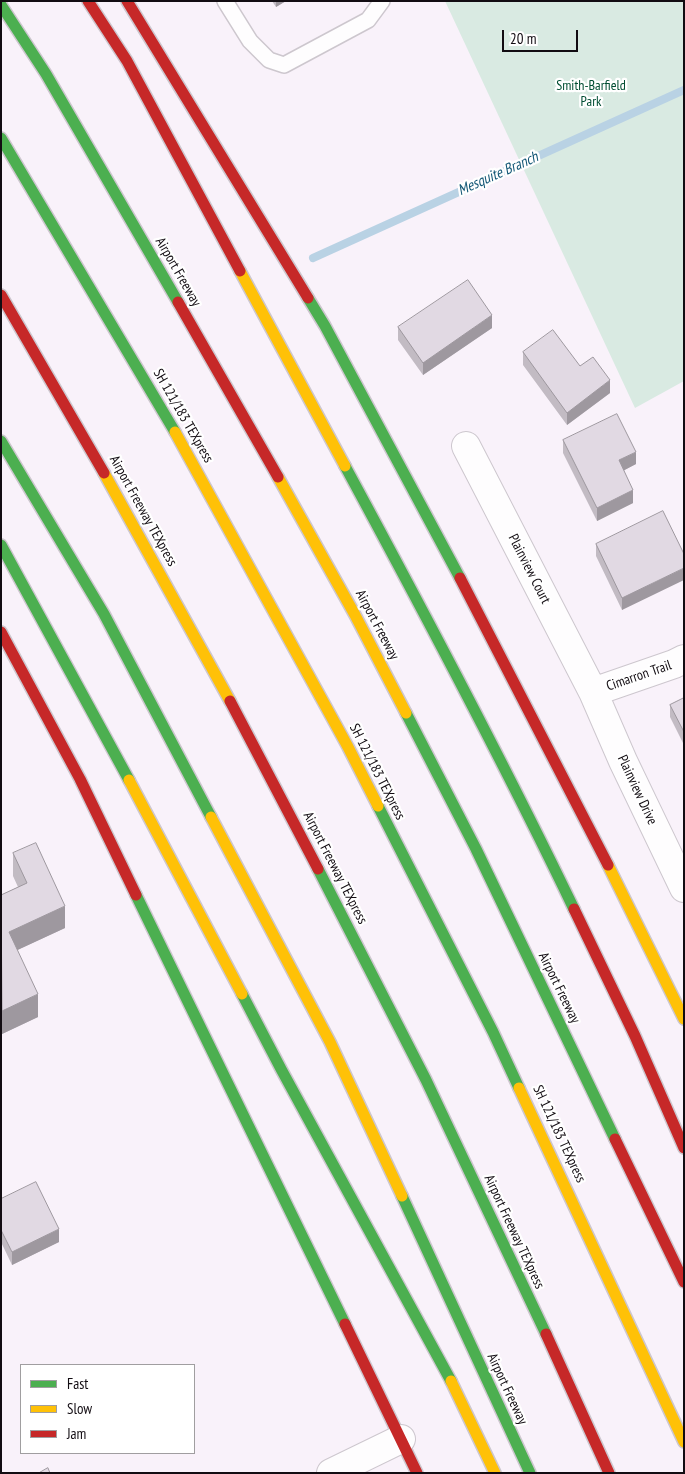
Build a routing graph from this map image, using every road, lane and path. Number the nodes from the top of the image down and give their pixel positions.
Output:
1 (88, 1) edge
2 (127, 1) edge
3 (224, 1) edge
4 (382, 1) edge
5 (1, 5) edge
6 (1, 138) edge
7 (1, 295) edge
8 (1, 441) edge
9 (466, 446) dead end
10 (1, 545) edge
11 (1, 632) edge
12 (684, 659) edge
13 (593, 692) junction
14 (684, 888) edge
15 (684, 1019) edge
16 (684, 1148) edge
17 (684, 1282) edge
18 (401, 1439) junction
19 (684, 1442) edge
20 (331, 1473) edge
21 (417, 1473) edge
22 (495, 1473) edge
23 (530, 1473) edge
24 (610, 1473) edge

1 - 16 main road
2 - 15 main road
3 - 4 lane
5 - 17 main road, Airport Freeway
6 - 19 main road, SH 121/183 TEXpress
7 - 24 main road, Airport Freeway TEXpress
8 - 23 main road, Airport Freeway
9 - 13 street, Plainview Court
10 - 22 main road
11 - 18 main road
12 - 13 street, Cimarron Trail
13 - 14 street, Plainview Drive
18 - 20 street
18 - 21 main road

